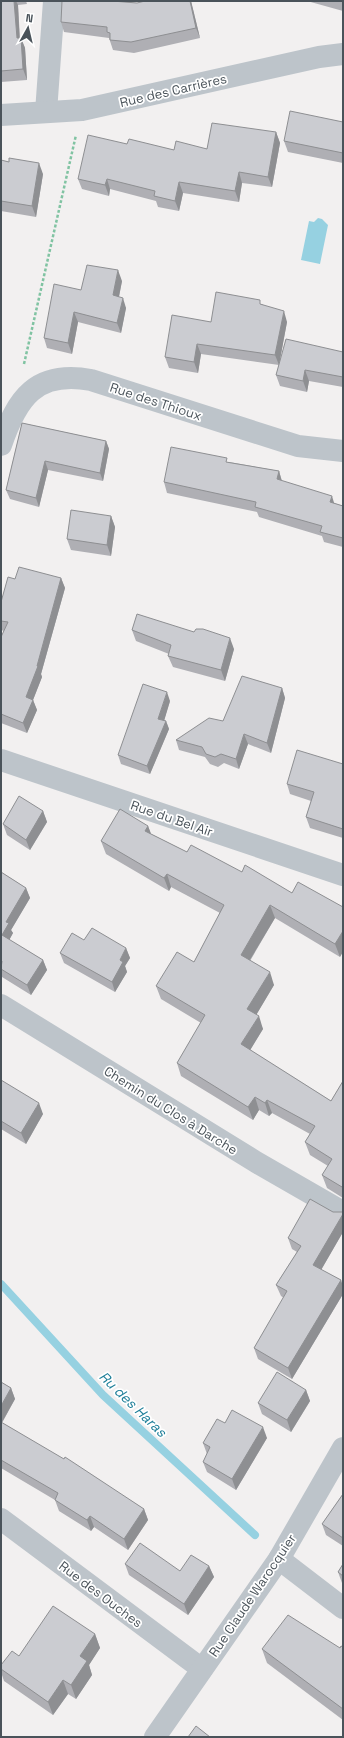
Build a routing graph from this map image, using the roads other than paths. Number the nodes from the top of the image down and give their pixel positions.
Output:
1 (54, 1) edge
2 (343, 54) edge
3 (46, 112) junction
4 (1, 115) edge
5 (1, 445) edge
6 (343, 451) edge
7 (1, 760) edge
8 (343, 875) edge
9 (1, 1004) edge
10 (343, 1212) edge
11 (343, 1448) edge
12 (1, 1520) edge
13 (279, 1559) junction
14 (343, 1608) edge
15 (202, 1669) junction
16 (155, 1737) edge

1 - 3 street
2 - 3 street, Rue des Carrières
3 - 4 street, Rue des Carrières
5 - 6 street, Rue des Thioux
7 - 8 street, Rue du Bel Air
9 - 10 street, Chemin du Clos à Darche
11 - 13 street, Rue Claude Warocquier
12 - 15 street, Rue des Ouches
13 - 14 street
13 - 15 street, Rue Claude Warocquier
15 - 16 street, Rue Claude Warocquier

